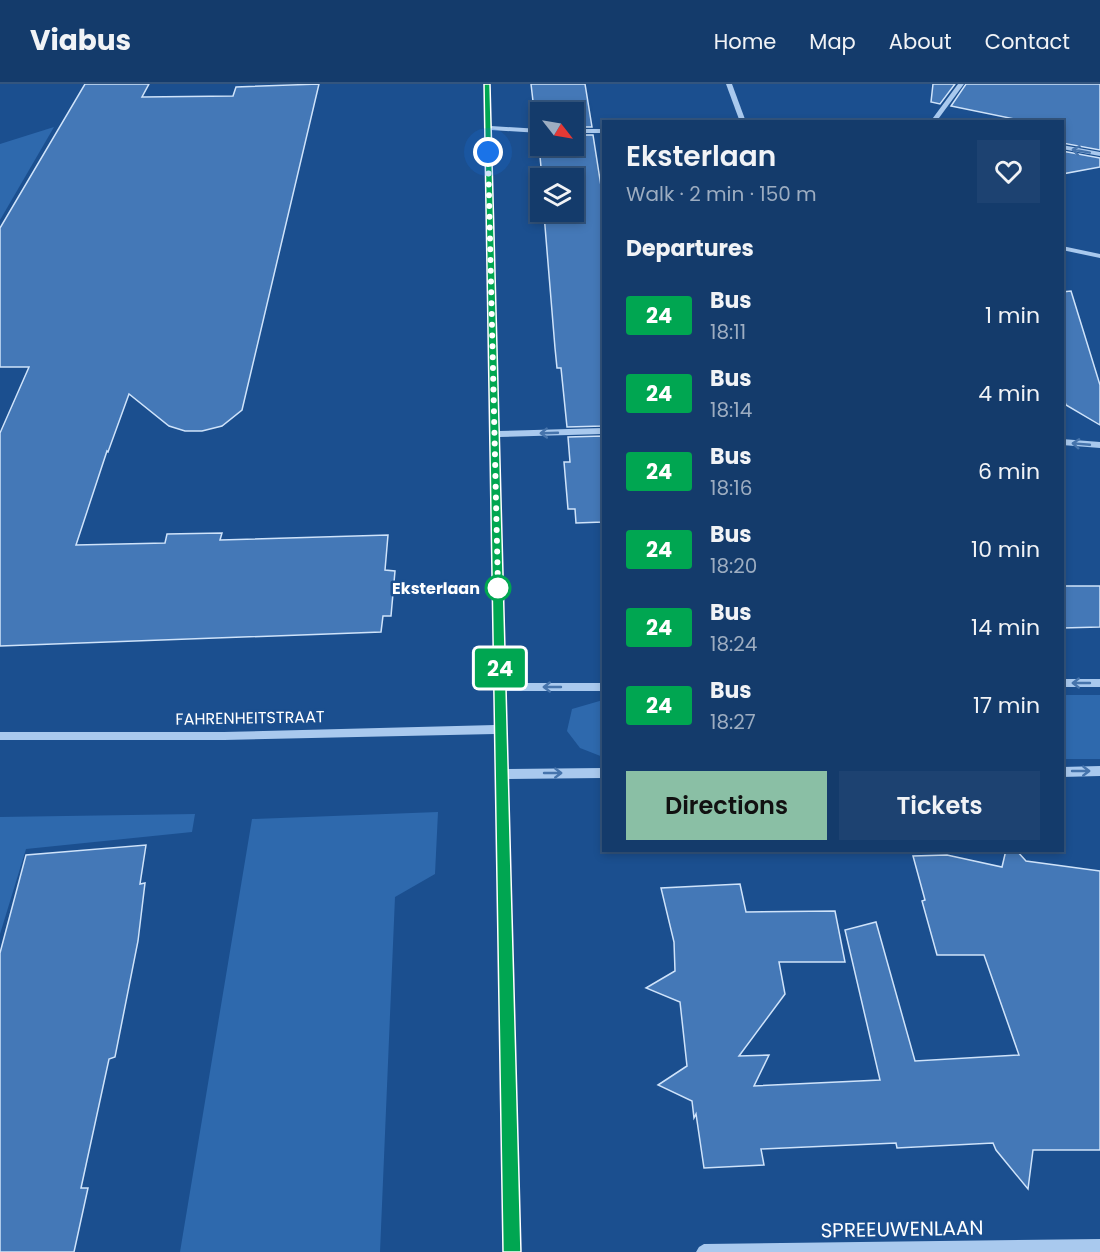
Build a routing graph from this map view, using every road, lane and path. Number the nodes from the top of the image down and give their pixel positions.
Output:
1 (487, 84) edge
2 (729, 84) edge
3 (961, 84) edge
4 (742, 120) edge
5 (934, 120) edge
6 (488, 128) junction
7 (530, 130) edge
8 (584, 131) edge
9 (602, 131) edge
10 (1064, 147) edge
11 (1100, 154) edge
12 (1064, 248) edge
13 (1100, 256) edge
14 (602, 431) edge
15 (494, 434) junction
16 (1064, 442) edge
17 (1100, 445) edge
18 (1064, 683) edge
19 (1100, 683) edge
20 (500, 687) junction
21 (602, 687) edge
22 (501, 729) junction
23 (0, 736) edge
24 (1100, 771) edge
25 (1064, 772) edge
26 (602, 773) edge
27 (503, 774) junction
28 (1100, 1247) edge
29 (512, 1252) edge
30 (704, 1252) edge

1 - 6 street
2 - 4 street
3 - 5 street
6 - 7 street
6 - 15 street
8 - 9 street
11 -> 10 street
12 - 13 street
14 -> 15 street
15 - 20 street
17 -> 16 street
19 -> 18 street
21 -> 20 street
20 - 22 street
22 - 23 street, FAHRENHEITSTRAAT
22 - 27 street
25 -> 24 street
27 -> 26 street
27 - 29 street
28 - 30 street, SPREEUWENLAAN

